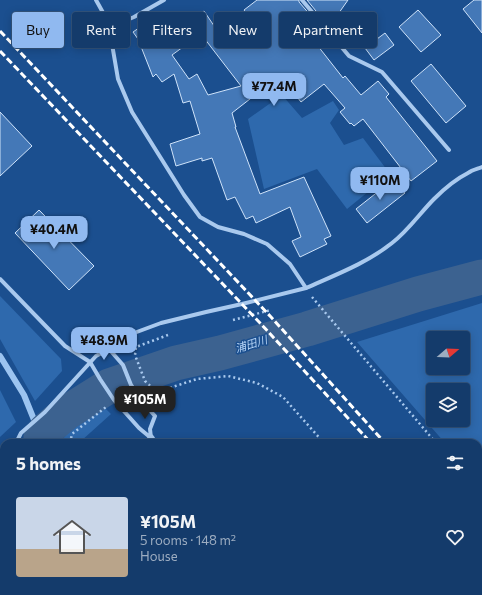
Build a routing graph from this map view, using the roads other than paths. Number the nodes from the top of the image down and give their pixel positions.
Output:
1 (96, 0) edge
2 (164, 0) edge
3 (302, 0) edge
4 (103, 12) edge
5 (130, 19) edge
6 (113, 48) edge
7 (449, 150) dead end
8 (482, 167) edge
9 (0, 279) edge
10 (306, 288) junction
11 (109, 349) junction
12 (90, 362) junction
13 (18, 439) edge
14 (152, 439) edge
15 (153, 439) edge

1 - 4 street
2 - 5 street
3 - 7 street
6 - 10 street
8 - 10 street
9 - 12 street
10 - 11 street
11 - 12 street
11 - 15 street
12 - 13 street
12 - 14 street

